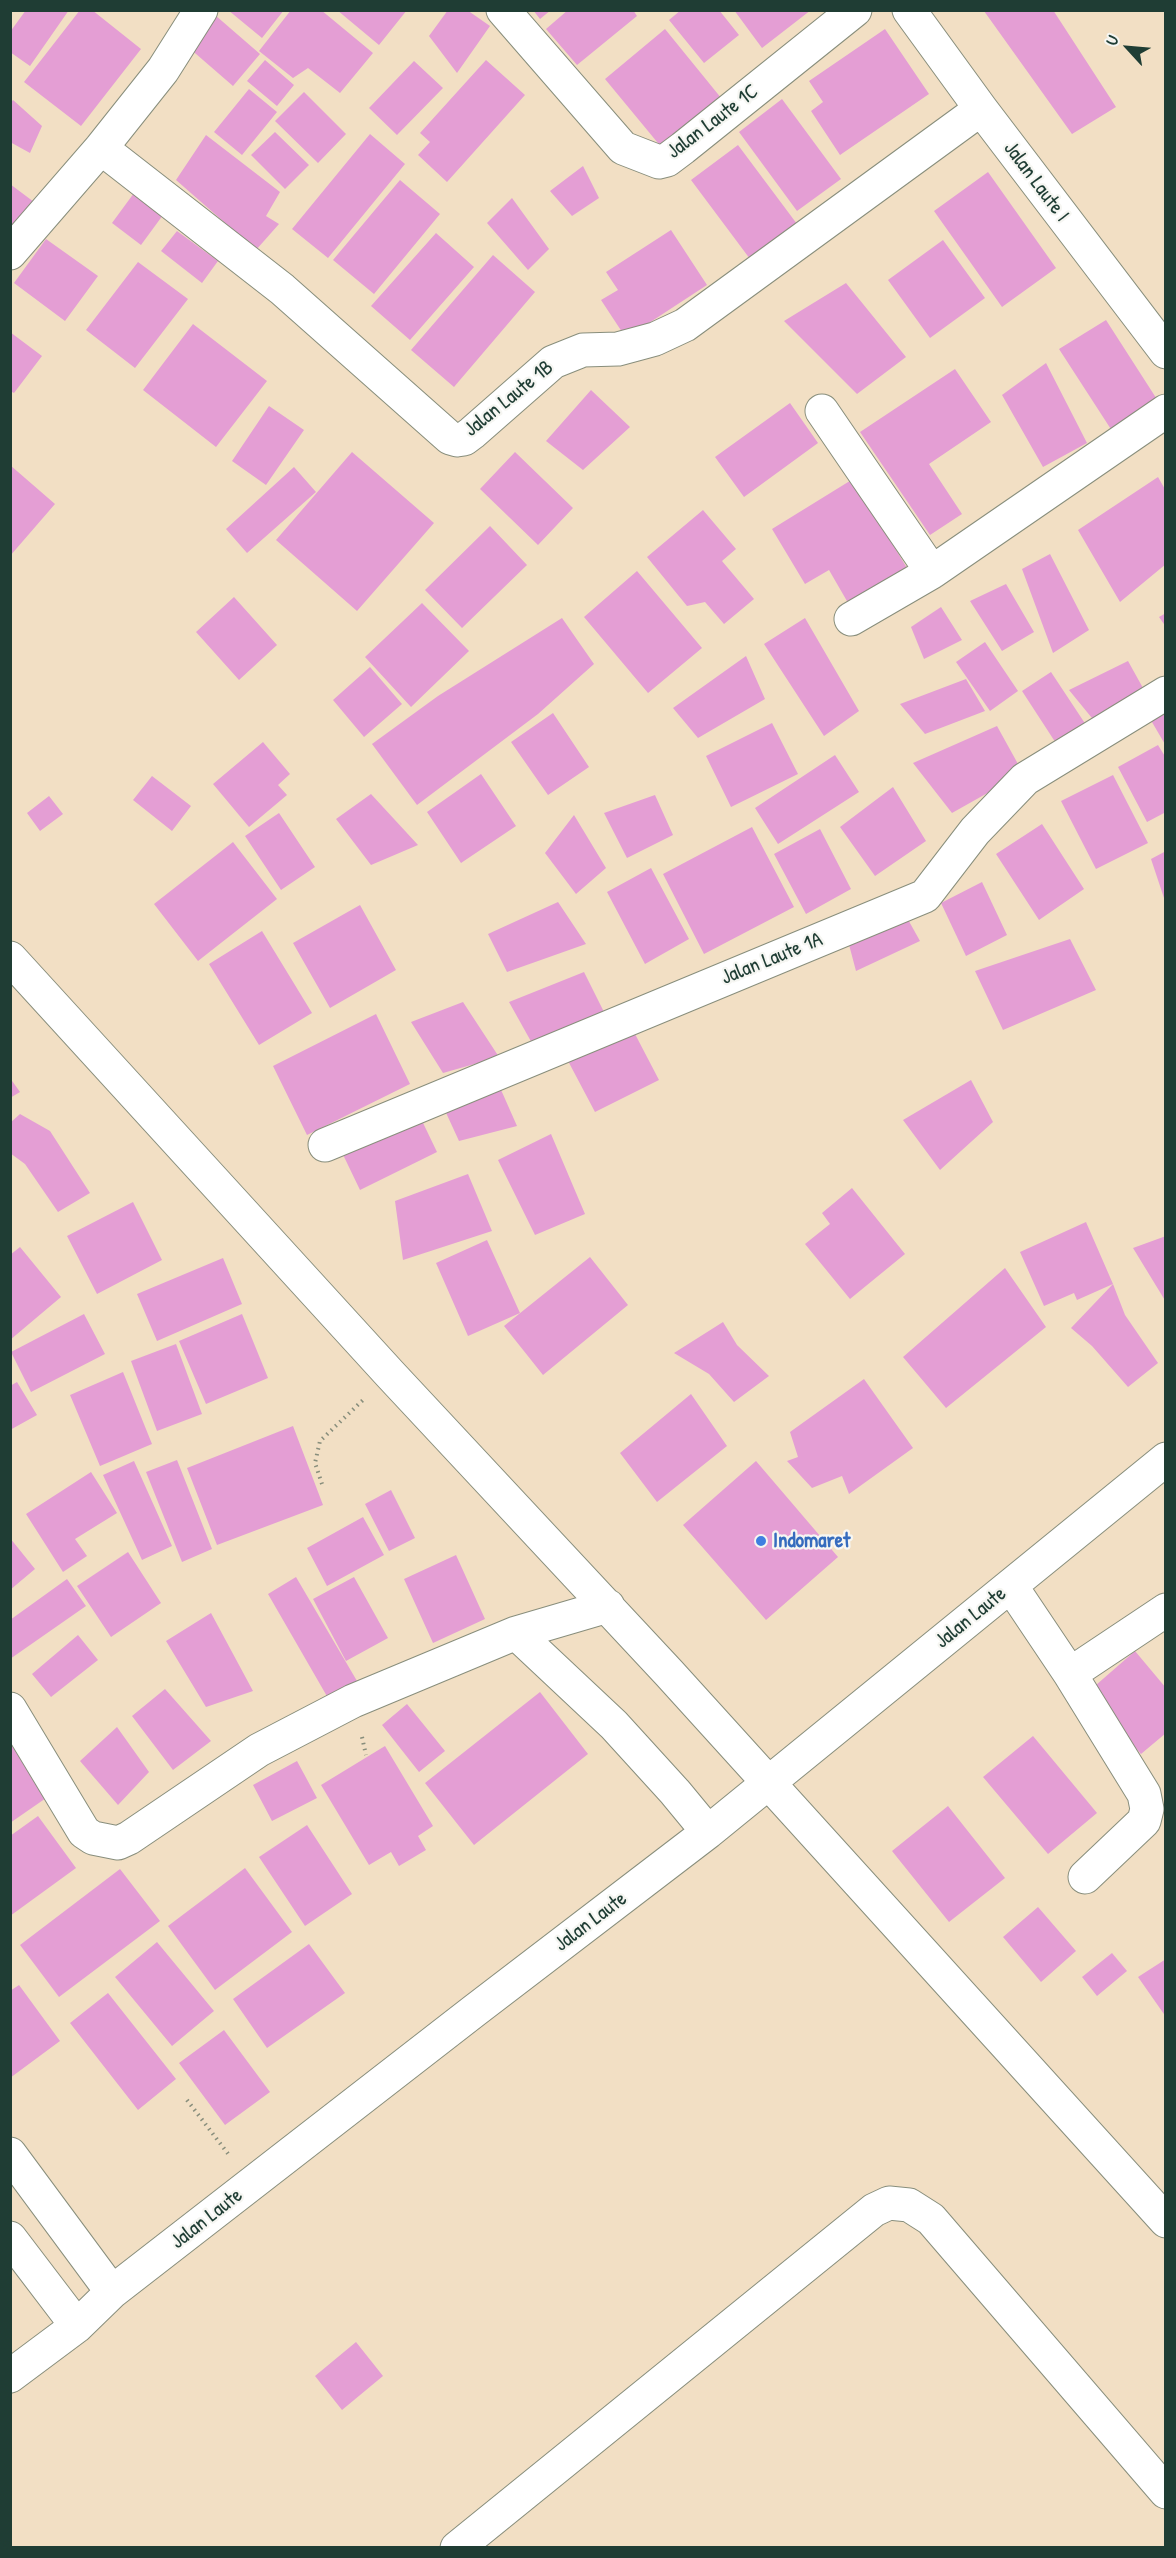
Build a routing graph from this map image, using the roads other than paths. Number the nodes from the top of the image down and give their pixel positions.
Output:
1 (201, 10) edge
2 (503, 10) edge
3 (855, 10) edge
4 (909, 10) edge
5 (981, 109) junction
6 (101, 148) junction
7 (10, 253) edge
8 (1166, 352) edge
9 (822, 411) dead end
10 (1166, 411) edge
11 (932, 572) junction
12 (851, 619) dead end
13 (1166, 693) edge
14 (10, 958) edge
15 (325, 1144) dead end
16 (1166, 1459) edge
17 (1011, 1586) junction
18 (608, 1606) junction
19 (1166, 1610) edge
20 (516, 1633) junction
21 (1070, 1674) junction
22 (10, 1709) edge
23 (769, 1783) junction
24 (708, 1832) junction
25 (1085, 1877) dead end
26 (10, 2154) edge
27 (1166, 2221) edge
28 (10, 2238) edge
29 (112, 2292) junction
30 (76, 2326) junction
31 (10, 2376) edge
32 (1166, 2492) edge
33 (457, 2547) edge

1 - 6 street
2 - 3 street, Jalan Laute 1C
4 - 5 street, Jalan Laute I
5 - 6 street, Jalan Laute 1B
5 - 8 street, Jalan Laute I
6 - 7 street
9 - 11 street
10 - 11 street
11 - 12 street
13 - 15 street, Jalan Laute 1A
14 - 18 street
16 - 17 street, Jalan Laute
17 - 21 street
17 - 23 street, Jalan Laute
18 - 20 street
18 - 23 street
19 - 21 street
20 - 22 street
20 - 24 street
21 - 25 street
23 - 24 street, Jalan Laute
23 - 27 street
24 - 29 street, Jalan Laute
26 - 29 street
28 - 30 street
29 - 30 street, Jalan Laute
30 - 31 street, Jalan Laute
32 - 33 street

